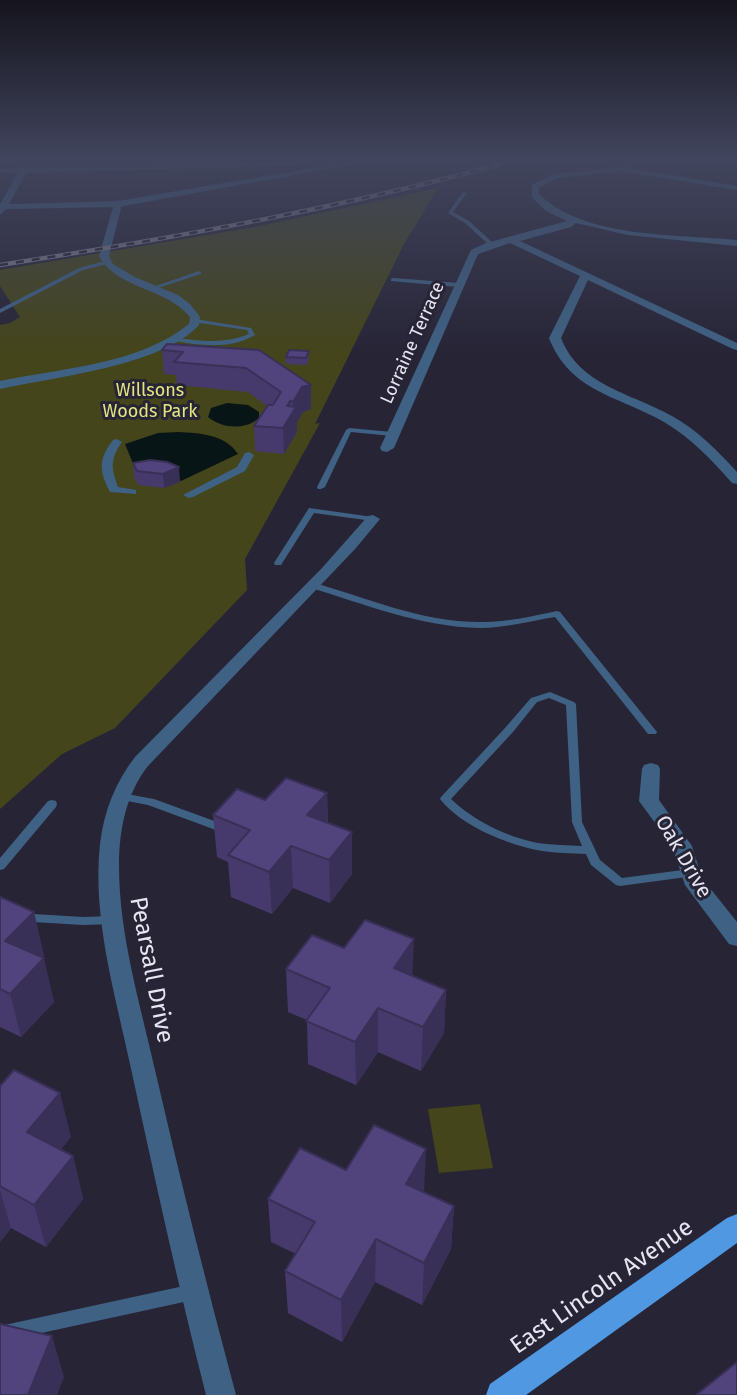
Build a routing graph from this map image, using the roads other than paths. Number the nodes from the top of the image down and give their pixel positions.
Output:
1 (113, 224) edge
2 (470, 224) edge
3 (569, 224) edge
4 (591, 224) edge
5 (511, 240) junction
6 (737, 243) edge
7 (491, 244) junction
8 (104, 260) junction
9 (199, 273) dead end
10 (586, 274) junction
11 (393, 279) dead end
12 (459, 285) junction
13 (156, 287) junction
14 (2, 310) edge
15 (195, 321) junction
16 (177, 340) junction
17 (737, 347) edge
18 (0, 385) edge
19 (392, 434) junction
20 (117, 442) dead end
21 (387, 447) dead end
22 (249, 455) dead end
23 (737, 480) edge
24 (321, 487) dead end
25 (132, 492) dead end
26 (189, 495) dead end
27 (373, 519) joint
28 (278, 563) dead end
29 (311, 585) junction
30 (652, 732) dead end
31 (651, 769) dead end
32 (121, 797) junction
33 (52, 804) dead end
34 (224, 829) edge
35 (588, 850) junction
36 (0, 866) edge
37 (690, 873) junction
38 (0, 916) edge
39 (112, 920) junction
40 (737, 938) edge
41 (737, 1227) edge
42 (194, 1292) junction
43 (0, 1334) edge
44 (221, 1395) edge
45 (501, 1395) edge

1 - 8 street
2 - 7 lane
3 - 5 street
4 - 6 street
5 - 7 street
5 - 10 street
7 - 12 street, Lorraine Terrace
8 - 13 street
8 - 14 lane
9 - 13 lane
10 - 17 street
10 - 23 street
11 - 12 lane
12 - 19 street, Lorraine Terrace
13 - 15 street
15 - 16 street
15 - 16 lane
16 - 18 street
19 - 21 street, Lorraine Terrace
19 - 24 lane
20 - 25 street
22 - 26 street
27 - 28 lane
27 - 29 street, Pearsall Drive
29 - 30 lane
29 - 32 street, Pearsall Drive
31 - 37 street, Oak Drive
32 - 34 lane
32 - 39 street, Pearsall Drive
33 - 36 lane
35 - 35 lane
35 - 37 lane
37 - 40 street, Oak Drive
38 - 39 lane
39 - 42 street, Pearsall Drive
41 - 45 main road, East Lincoln Avenue
42 - 43 lane
42 - 44 street, Pearsall Drive

